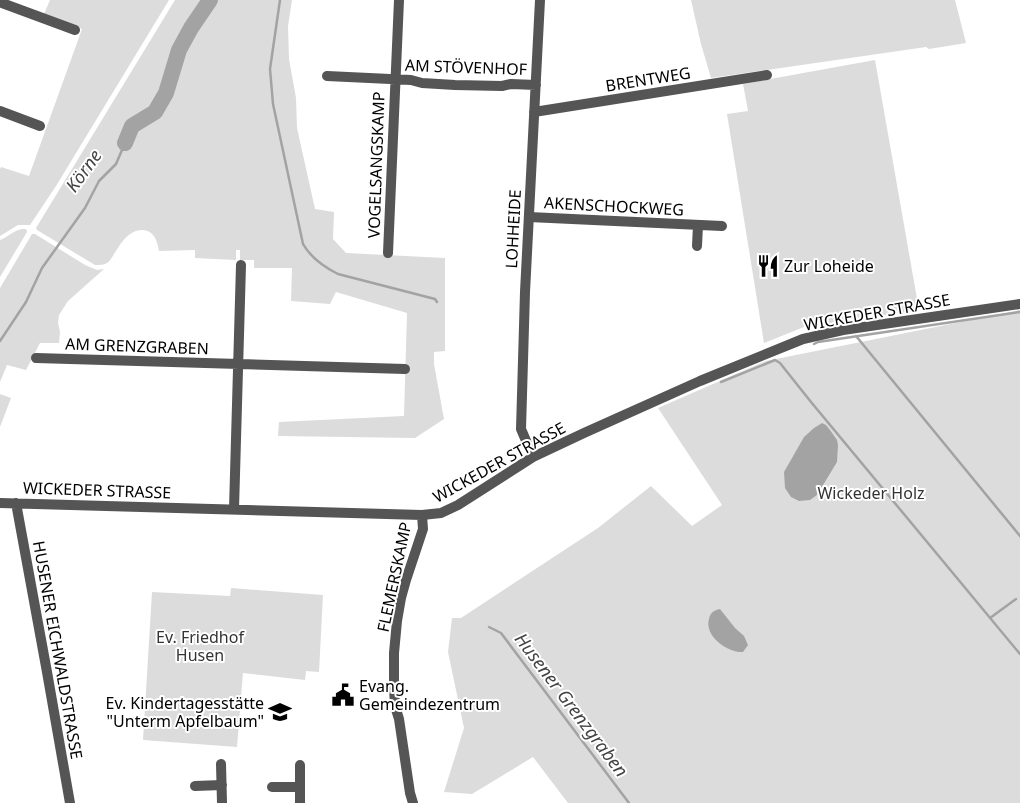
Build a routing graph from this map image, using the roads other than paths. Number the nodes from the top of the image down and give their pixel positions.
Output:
1 (399, 0) edge
2 (540, 0) edge
3 (1, 3) edge
4 (75, 30) dead end
5 (767, 74) dead end
6 (327, 76) dead end
7 (395, 79) junction
8 (536, 85) junction
9 (0, 111) edge
10 (534, 112) junction
11 (40, 126) dead end
12 (528, 218) junction
13 (698, 225) junction
14 (722, 226) dead end
15 (697, 246) dead end
16 (388, 253) dead end
17 (241, 265) dead end
18 (1020, 304) edge
19 (36, 358) dead end
20 (238, 364) junction
21 (405, 369) dead end
22 (533, 457) junction
23 (0, 502) edge
24 (16, 503) junction
25 (234, 509) junction
26 (422, 515) junction
27 (222, 764) dead end
28 (300, 765) dead end
29 (222, 785) junction
30 (195, 786) dead end
31 (272, 787) dead end
32 (300, 787) junction
33 (413, 801) edge
34 (70, 803) edge
35 (222, 803) edge
36 (300, 803) edge

1 - 7 street, VOGELSANGSKAMP
2 - 8 street, LOHHEIDE
3 - 4 street
5 - 10 street, BRENTWEG
6 - 7 street, VOGELSANGSKAMP
7 - 8 street, AM STÖVENHOF
7 - 16 street, VOGELSANGSKAMP
8 - 10 street, LOHHEIDE
9 - 11 street
10 - 12 street, LOHHEIDE
12 - 13 street, AKENSCHOCKWEG
12 - 22 street, LOHHEIDE
13 - 14 street, AKENSCHOCKWEG
13 - 15 street, AKENSCHOCKWEG
17 - 20 street
18 - 22 street, WICKEDER STRASSE
19 - 20 street, AM GRENZGRABEN
20 - 21 street, AM GRENZGRABEN
20 - 25 street
22 - 26 street, WICKEDER STRASSE
23 - 24 street, WICKEDER STRASSE
24 - 25 street, WICKEDER STRASSE
24 - 34 street, HUSENER EICHWALDSTRASSE
25 - 26 street, WICKEDER STRASSE
26 - 33 street, FLEMERSKAMP
27 - 29 street
28 - 32 street
29 - 30 street
29 - 35 street
31 - 32 street
32 - 36 street

